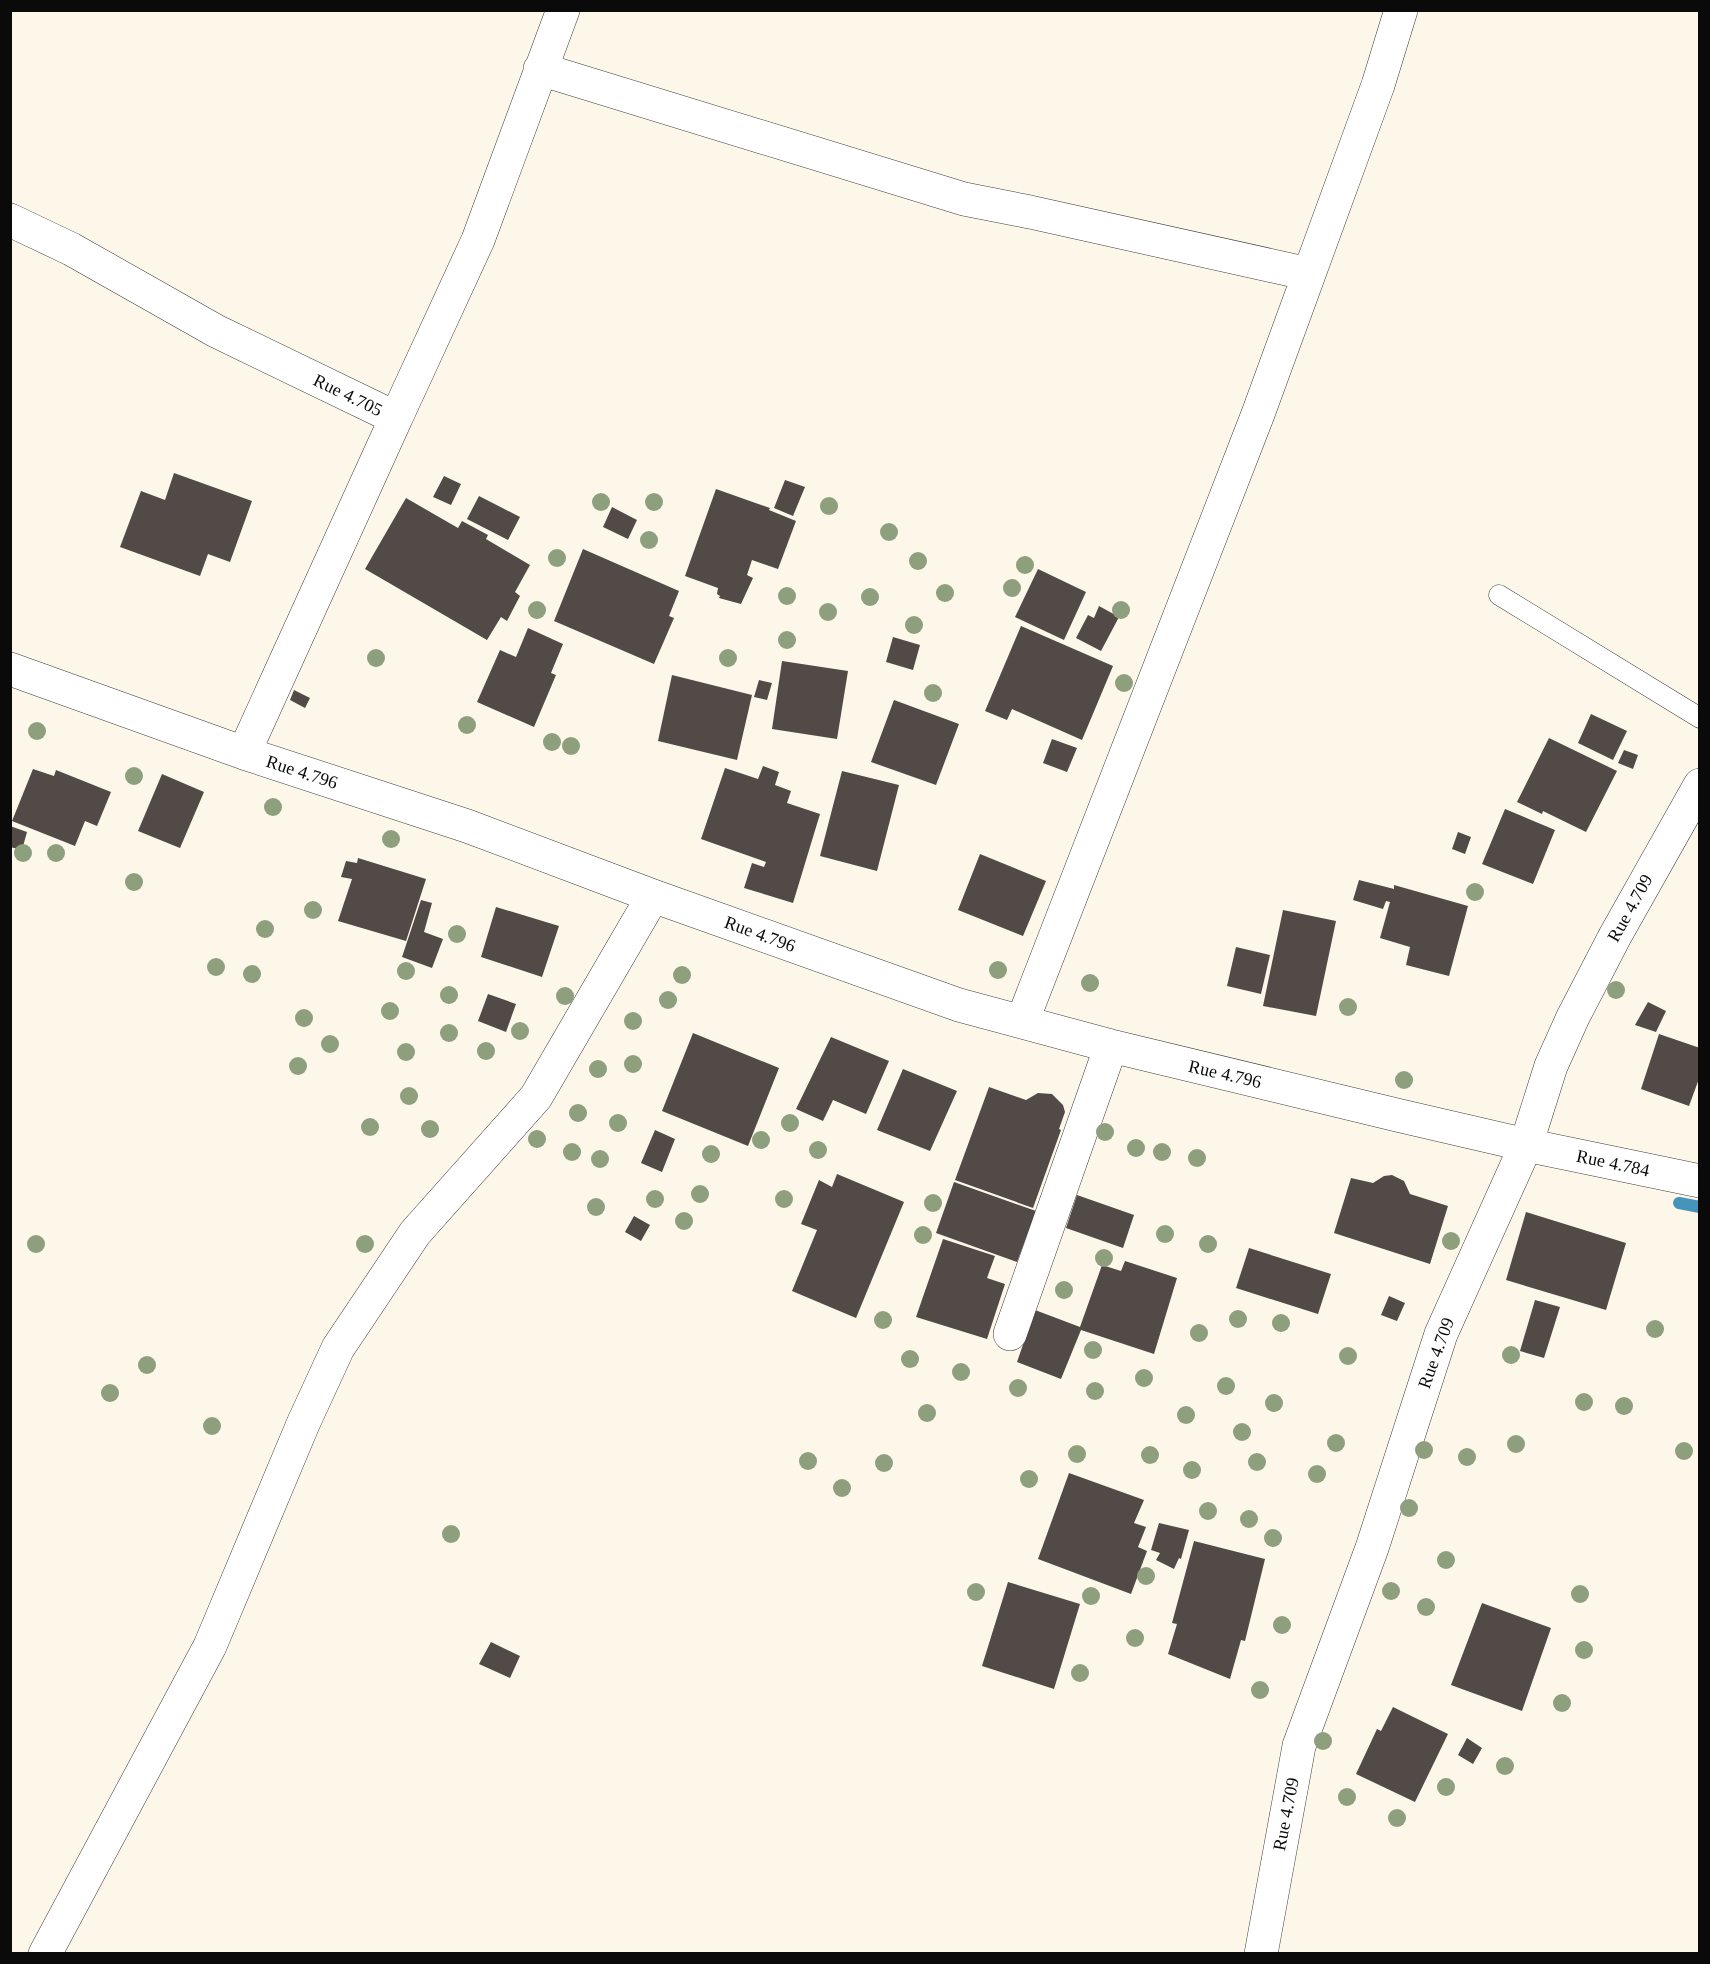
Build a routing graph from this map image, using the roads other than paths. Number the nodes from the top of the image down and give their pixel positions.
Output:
1 (563, 10) edge
2 (1401, 10) edge
3 (540, 69) junction
4 (10, 220) edge
5 (1309, 274) junction
6 (396, 418) junction
7 (1498, 595) dead end
8 (10, 669) edge
9 (1700, 718) edge
10 (244, 753) junction
11 (1700, 785) edge
12 (653, 896) junction
13 (1022, 1022) junction
14 (1111, 1046) junction
15 (1526, 1145) junction
16 (1700, 1181) edge
17 (1010, 1334) dead end
18 (45, 1953) edge
19 (1261, 1953) edge

1 - 3 street
2 - 5 street
3 - 5 street
3 - 6 street
4 - 6 street, Rue 4.705
5 - 13 street
6 - 10 street, Rue 4.705
7 - 9 lane
8 - 10 street, Rue 4.796
10 - 12 street, Rue 4.796
11 - 15 street, Rue 4.709
12 - 13 street, Rue 4.796
12 - 18 street
13 - 14 street, Rue 4.796
14 - 15 street, Rue 4.796
14 - 17 street
15 - 16 street, Rue 4.784
15 - 19 street, Rue 4.709

